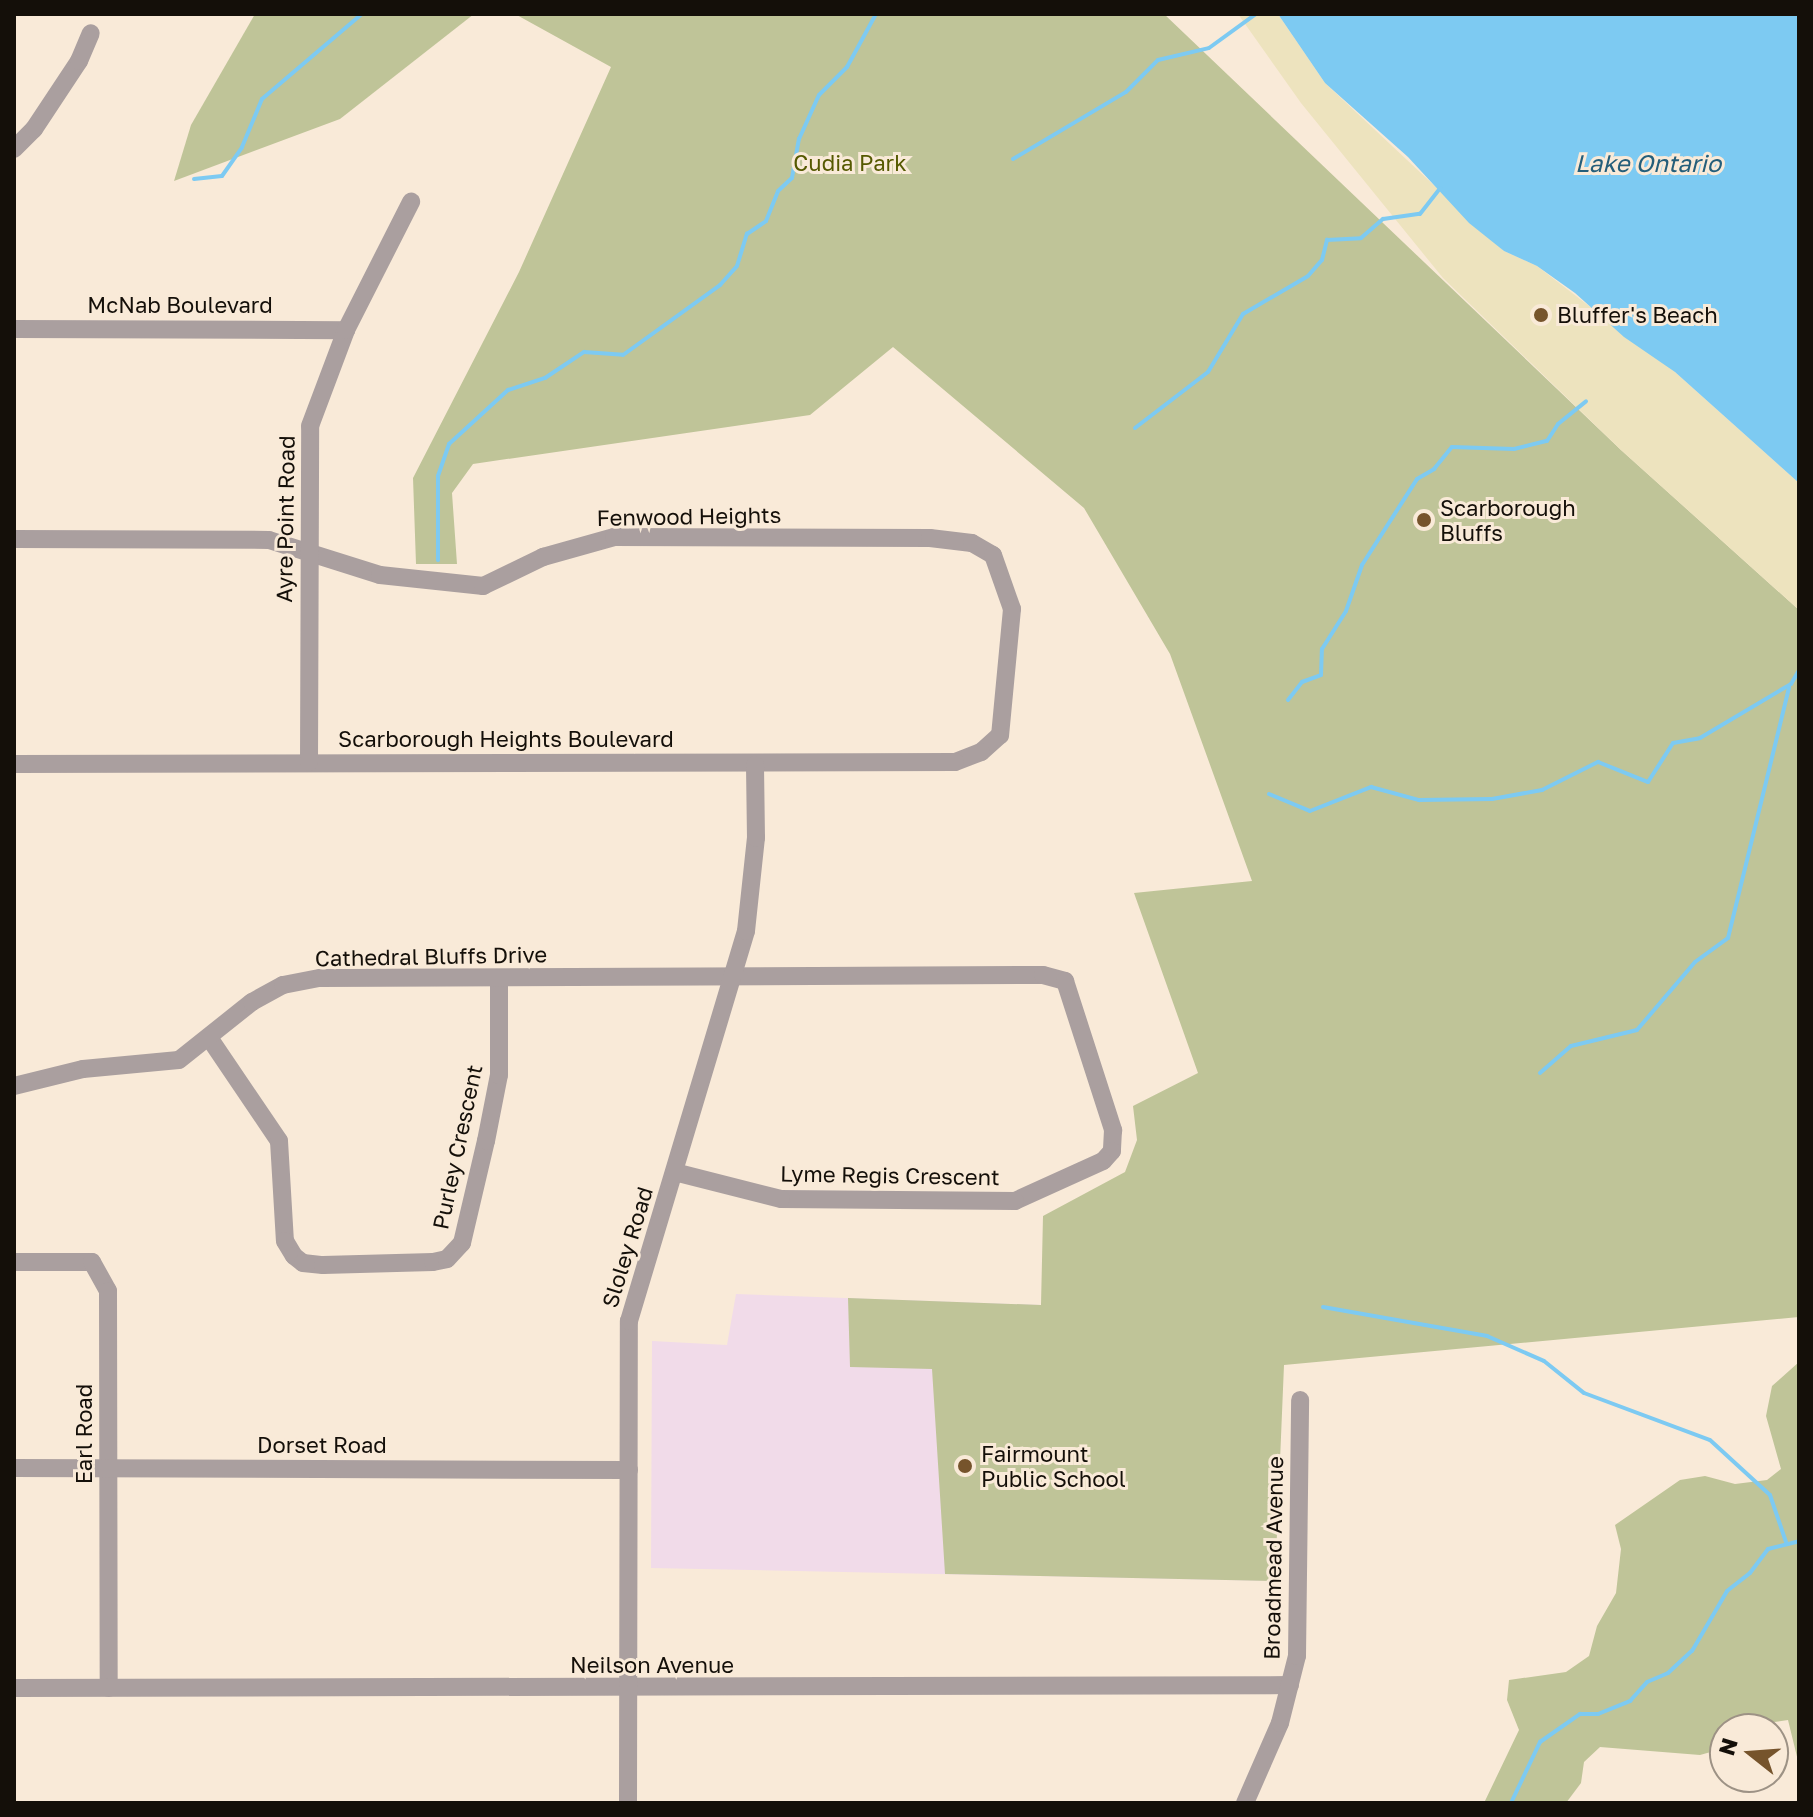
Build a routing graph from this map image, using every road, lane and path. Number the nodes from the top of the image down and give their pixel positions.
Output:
1 (91, 33) dead end
2 (14, 149) edge
3 (411, 202) dead end
4 (14, 329) edge
5 (346, 330) junction
6 (14, 539) edge
7 (307, 548) junction
8 (993, 742) joint
9 (309, 762) junction
10 (14, 764) edge
11 (755, 765) junction
12 (499, 978) junction
13 (733, 978) junction
14 (210, 1039) junction
15 (14, 1086) edge
16 (674, 1172) junction
17 (14, 1262) edge
18 (1300, 1400) dead end
19 (14, 1468) edge
20 (108, 1469) junction
21 (629, 1470) junction
22 (1290, 1685) junction
23 (14, 1688) edge
24 (109, 1688) junction
25 (629, 1690) junction
26 (628, 1803) edge
27 (1245, 1803) edge

1 - 2 street
3 - 5 street, Ayre Point Road
4 - 5 street, McNab Boulevard
5 - 7 street, Ayre Point Road
6 - 7 street, Fenwood Heights
7 - 8 street, Fenwood Heights
7 - 9 street, Ayre Point Road
8 - 11 street, Scarborough Heights Boulevard
9 - 10 street, Scarborough Heights Boulevard
9 - 11 street, Scarborough Heights Boulevard
11 - 13 street, Sloley Road
12 - 13 street, Cathedral Bluffs Drive
12 - 14 street, Cathedral Bluffs Drive
12 - 14 street, Purley Crescent
13 - 16 street, Sloley Road
13 - 16 street, Lyme Regis Crescent
14 - 15 street, Cathedral Bluffs Drive
16 - 21 street, Sloley Road
17 - 20 street, Earl Road
18 - 22 street, Broadmead Avenue
19 - 20 street, Dorset Road
20 - 21 street, Dorset Road
20 - 24 street, Earl Road
21 - 25 street, Sloley Road
22 - 25 street, Neilson Avenue
22 - 27 street, Broadmead Avenue
23 - 24 street, Neilson Avenue
24 - 25 street, Neilson Avenue
25 - 26 street, Sloley Road

